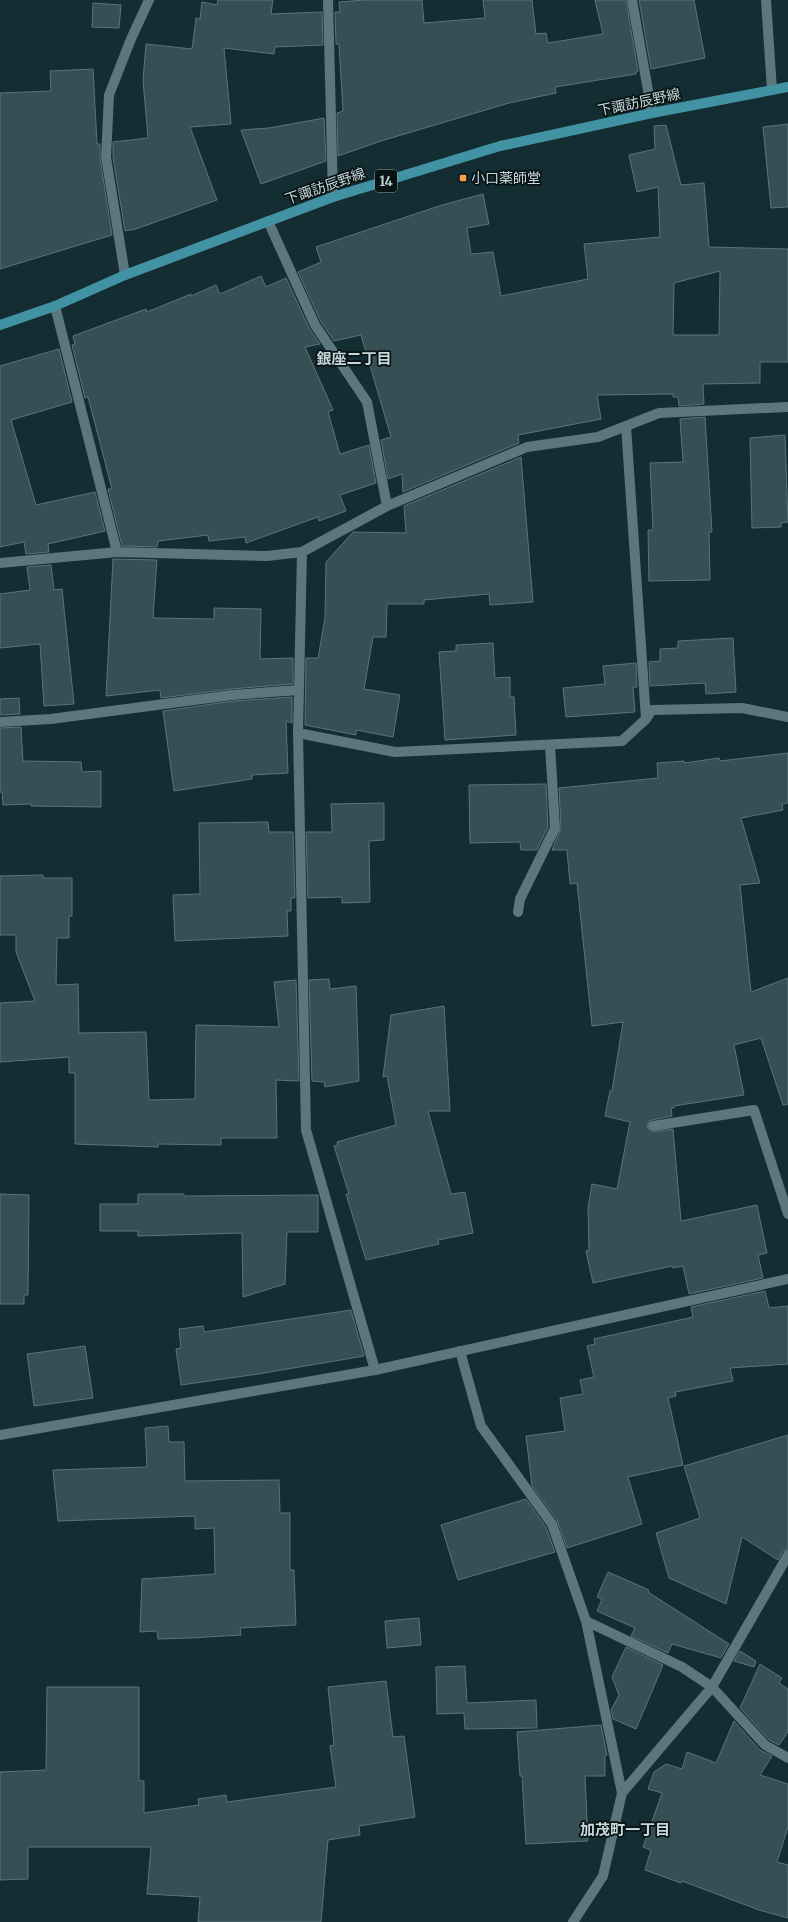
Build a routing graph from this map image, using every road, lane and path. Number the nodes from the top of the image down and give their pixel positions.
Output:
1 (149, 0) edge
2 (328, 0) edge
3 (632, 0) edge
4 (766, 0) edge
5 (788, 87) edge
6 (772, 90) junction
7 (652, 113) junction
8 (334, 197) junction
9 (268, 221) junction
10 (126, 275) junction
11 (55, 306) junction
12 (0, 325) edge
13 (788, 407) edge
14 (626, 426) junction
15 (387, 506) junction
16 (117, 552) junction
17 (302, 552) junction
18 (0, 563) edge
19 (299, 690) junction
20 (788, 717) edge
21 (646, 719) junction
22 (0, 722) edge
23 (298, 733) junction
24 (550, 745) junction
25 (518, 912) dead end
26 (653, 1126) dead end
27 (788, 1214) edge
28 (788, 1279) edge
29 (460, 1350) junction
30 (375, 1370) junction
31 (0, 1435) edge
32 (788, 1555) edge
33 (586, 1621) junction
34 (712, 1688) junction
35 (788, 1758) edge
36 (622, 1792) junction
37 (573, 1922) edge

1 - 10 street
2 - 8 street
3 - 7 street
4 - 6 street
5 - 6 main road, 下諏訪辰野線 / 14
6 - 7 main road, 下諏訪辰野線 / 14
7 - 8 main road, 下諏訪辰野線 / 14
8 - 9 main road, 下諏訪辰野線 / 14
9 - 10 main road, 下諏訪辰野線 / 14
9 - 15 street
10 - 11 main road, 下諏訪辰野線 / 14
11 - 12 main road, 下諏訪辰野線 / 14
11 - 16 street
13 - 14 street
14 - 15 street
14 - 21 street
15 - 17 street
16 - 17 street
16 - 18 street
17 - 19 street
19 - 22 street
19 - 23 street
20 - 21 street
21 - 24 street
23 - 24 street
23 - 30 street
24 - 25 street
26 - 27 street
28 - 29 street
29 - 30 street
29 - 33 street
30 - 31 street
32 - 34 street
33 - 34 street
33 - 36 street
34 - 35 street
34 - 36 street
36 - 37 street

